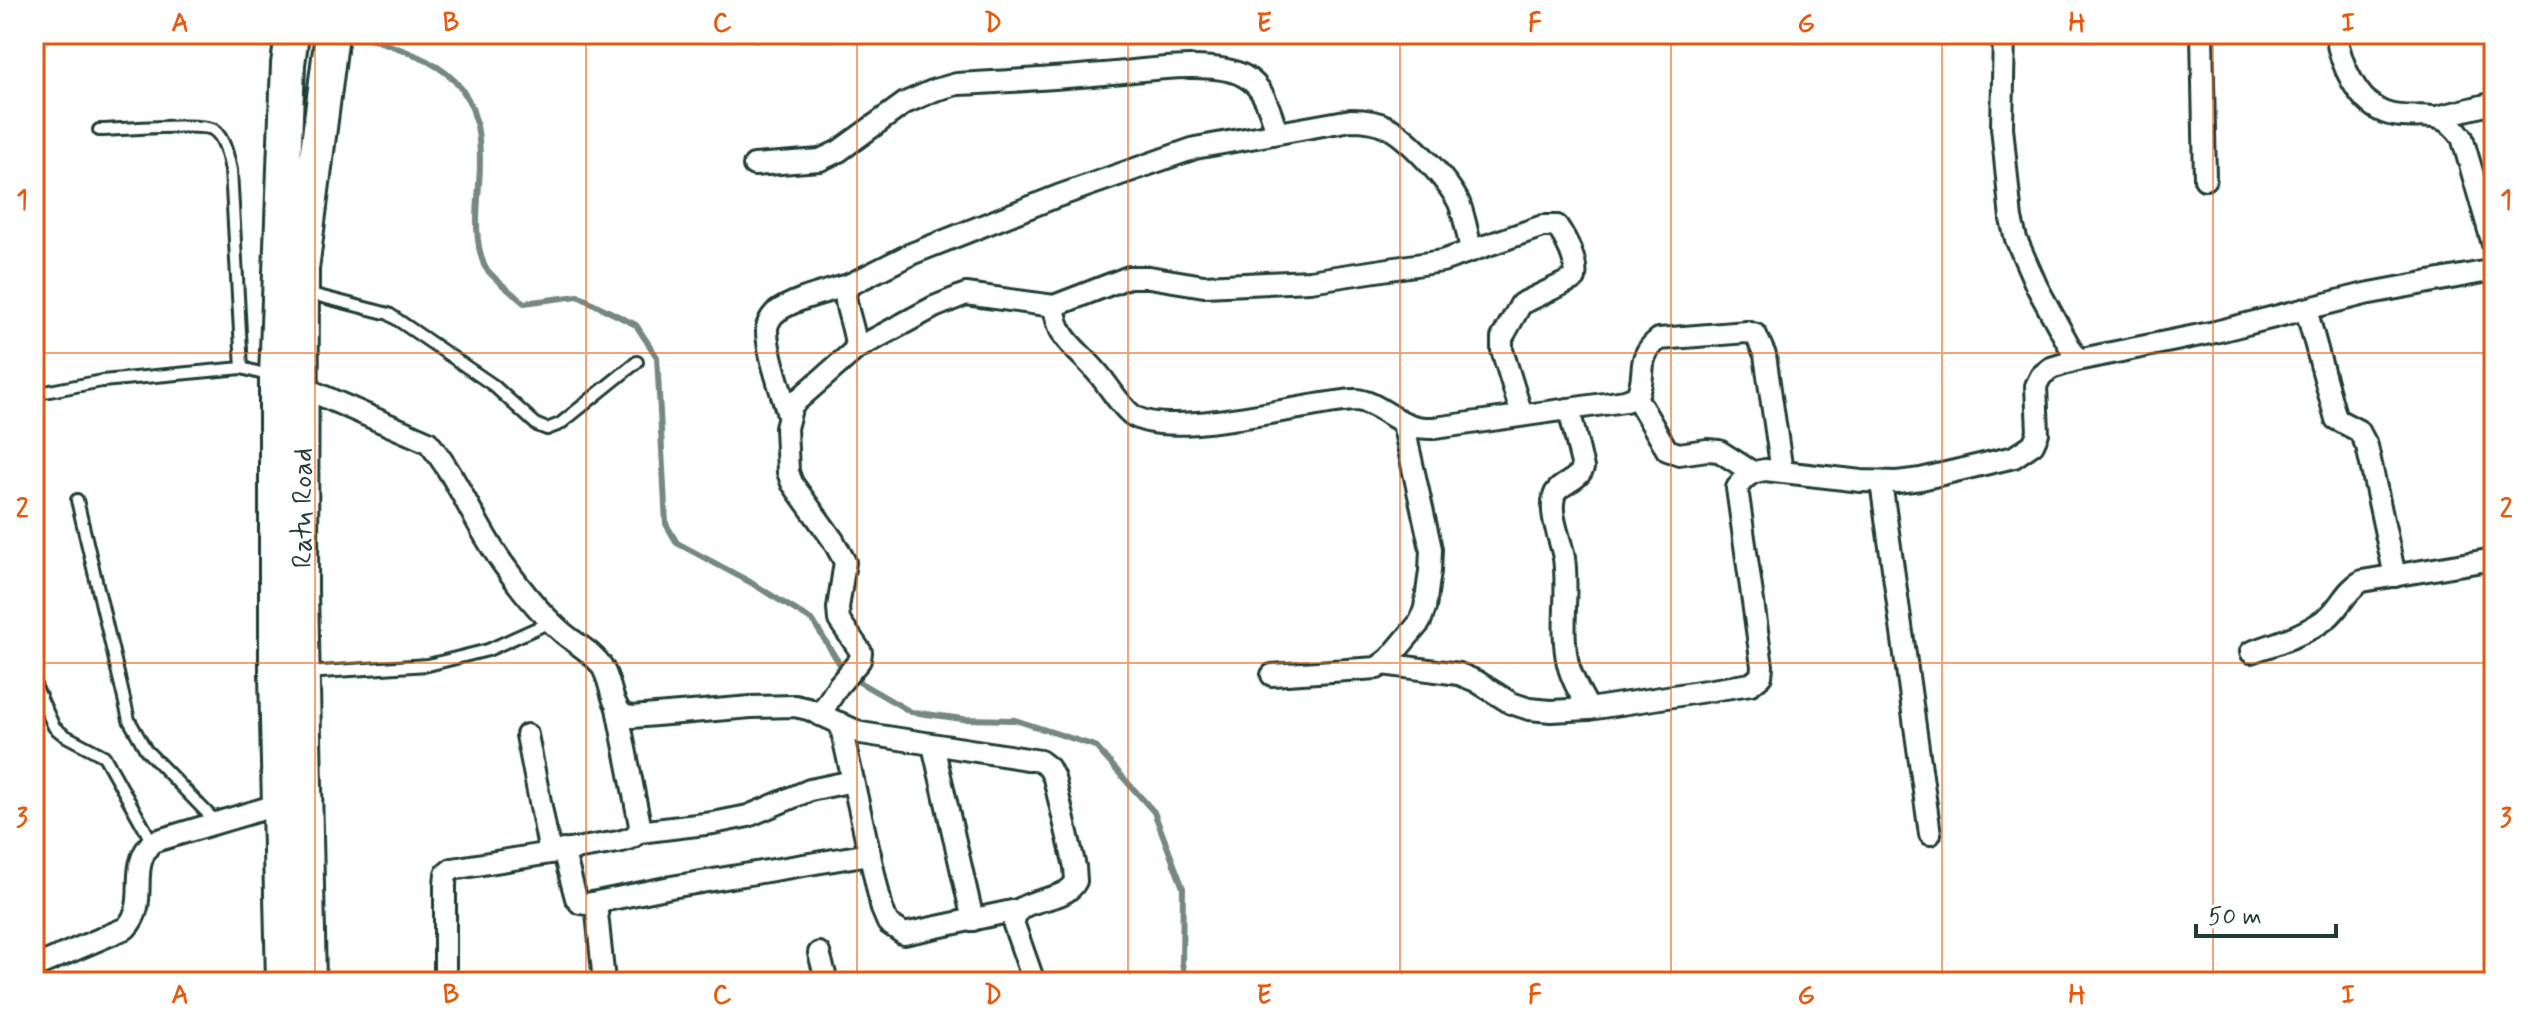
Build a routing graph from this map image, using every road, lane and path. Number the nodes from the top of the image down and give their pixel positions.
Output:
1 (755, 34) edge
2 (839, 34) edge
3 (2004, 34) edge
4 (2202, 34) edge
5 (2336, 34) edge
6 (290, 49) edge
7 (329, 49) edge
8 (2494, 103) edge
9 (2437, 117) junction
10 (99, 130) dead end
11 (1277, 132) junction
12 (754, 165) dead end
13 (2205, 179) dead end
14 (2494, 248) edge
15 (1471, 251) junction
16 (2494, 270) edge
17 (851, 284) junction
18 (302, 292) junction
19 (1054, 306) junction
20 (2306, 309) junction
21 (856, 349) junction
22 (2077, 360) junction
23 (637, 362) dead end
24 (242, 368) junction
25 (289, 382) junction
26 (34, 394) edge
27 (1636, 397) junction
28 (1569, 409) junction
29 (788, 415) junction
30 (1522, 415) junction
31 (1403, 423) junction
32 (1752, 472) junction
33 (1782, 472) junction
34 (1881, 482) junction
35 (77, 500) dead end
36 (2494, 559) edge
37 (2395, 576) junction
38 (550, 622) junction
39 (2251, 652) dead end
40 (1383, 664) junction
41 (290, 674) junction
42 (1272, 675) dead end
43 (34, 683) edge
44 (617, 708) junction
45 (1589, 709) junction
46 (820, 715) junction
47 (840, 723) junction
48 (527, 735) dead end
49 (933, 745) junction
50 (853, 781) junction
51 (280, 804) junction
52 (218, 824) junction
53 (639, 832) junction
54 (1930, 834) dead end
55 (152, 842) junction
56 (556, 852) junction
57 (870, 854) junction
58 (596, 903) junction
59 (1017, 910) junction
60 (973, 920) junction
61 (819, 953) dead end
62 (34, 967) edge
63 (445, 973) dead end
64 (283, 982) edge
65 (309, 982) edge
66 (604, 982) edge
67 (827, 982) edge
68 (1034, 982) edge

1 - 2 lane
3 - 22 street
4 - 13 street
5 - 9 street
6 - 25 main road, Ratu Road
7 - 18 main road, Ratu Road
8 - 9 street
9 - 14 street
10 - 24 lane
11 - 12 street
11 - 15 street
11 - 17 street
15 - 19 street
15 - 30 street
16 - 20 street
17 - 21 street
17 - 29 street
18 - 23 lane
18 - 25 main road, Ratu Road
19 - 21 street
19 - 31 street
20 - 22 street
20 - 37 street
21 - 29 street
22 - 34 street
24 - 25 lane
24 - 26 lane
25 - 38 street
25 - 41 main road, Ratu Road
27 - 28 street
27 - 32 street
27 - 33 street
28 - 30 street
28 - 45 street
29 - 46 street
30 - 31 street
31 - 40 street
32 - 33 street
32 - 45 street
33 - 34 street
34 - 54 street
35 - 52 lane
36 - 37 street
37 - 39 street
38 - 41 lane
38 - 44 street
40 - 42 street
40 - 45 street
41 - 51 main road, Ratu Road
41 - 65 main road, Ratu Road
43 - 55 lane
44 - 46 street
44 - 53 street
46 - 47 street
47 - 49 street
47 - 50 street
48 - 56 street
49 - 59 street
49 - 60 street
50 - 53 street
50 - 57 street
51 - 52 street
51 - 64 main road, Ratu Road
52 - 55 street
53 - 56 street
55 - 62 street
56 - 58 street
56 - 63 street
57 - 58 street
57 - 60 street
58 - 66 street
59 - 60 street
59 - 68 street
61 - 67 street

